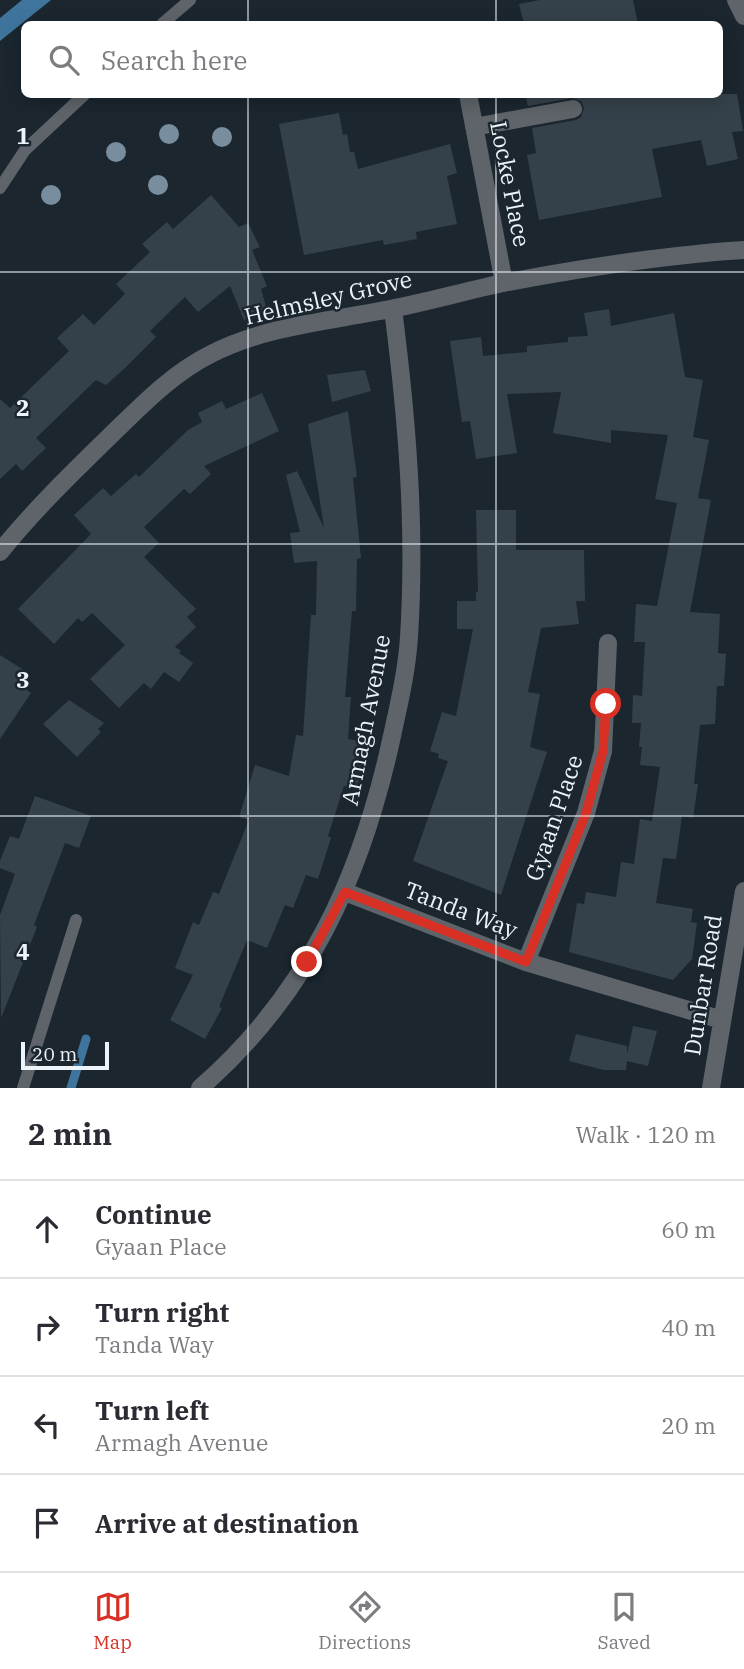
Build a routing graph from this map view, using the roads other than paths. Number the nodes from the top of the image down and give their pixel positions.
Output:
1 (190, 0) edge
2 (736, 0) edge
3 (744, 16) edge
4 (166, 21) edge
5 (81, 98) edge
6 (469, 98) edge
7 (573, 108) dead end
8 (474, 127) junction
9 (0, 188) edge
10 (744, 250) edge
11 (503, 283) junction
12 (393, 309) junction
13 (0, 552) edge
14 (608, 643) dead end
15 (744, 891) edge
16 (345, 892) junction
17 (76, 919) dead end
18 (526, 962) junction
19 (722, 1020) junction
20 (23, 1088) edge
21 (200, 1088) edge
22 (711, 1088) edge

1 - 4 lane
2 - 3 street
5 - 9 lane
6 - 8 street, Locke Place
7 - 8 street
8 - 11 street, Locke Place
10 - 11 street, Helmsley Grove
11 - 12 street, Helmsley Grove
12 - 13 street, Helmsley Grove
12 - 16 street, Armagh Avenue
14 - 18 street, Gyaan Place
15 - 19 street, Dunbar Road
16 - 18 street, Tanda Way
16 - 21 street, Armagh Avenue
17 - 20 lane
18 - 19 street, Tanda Way
19 - 22 street, Dunbar Road

